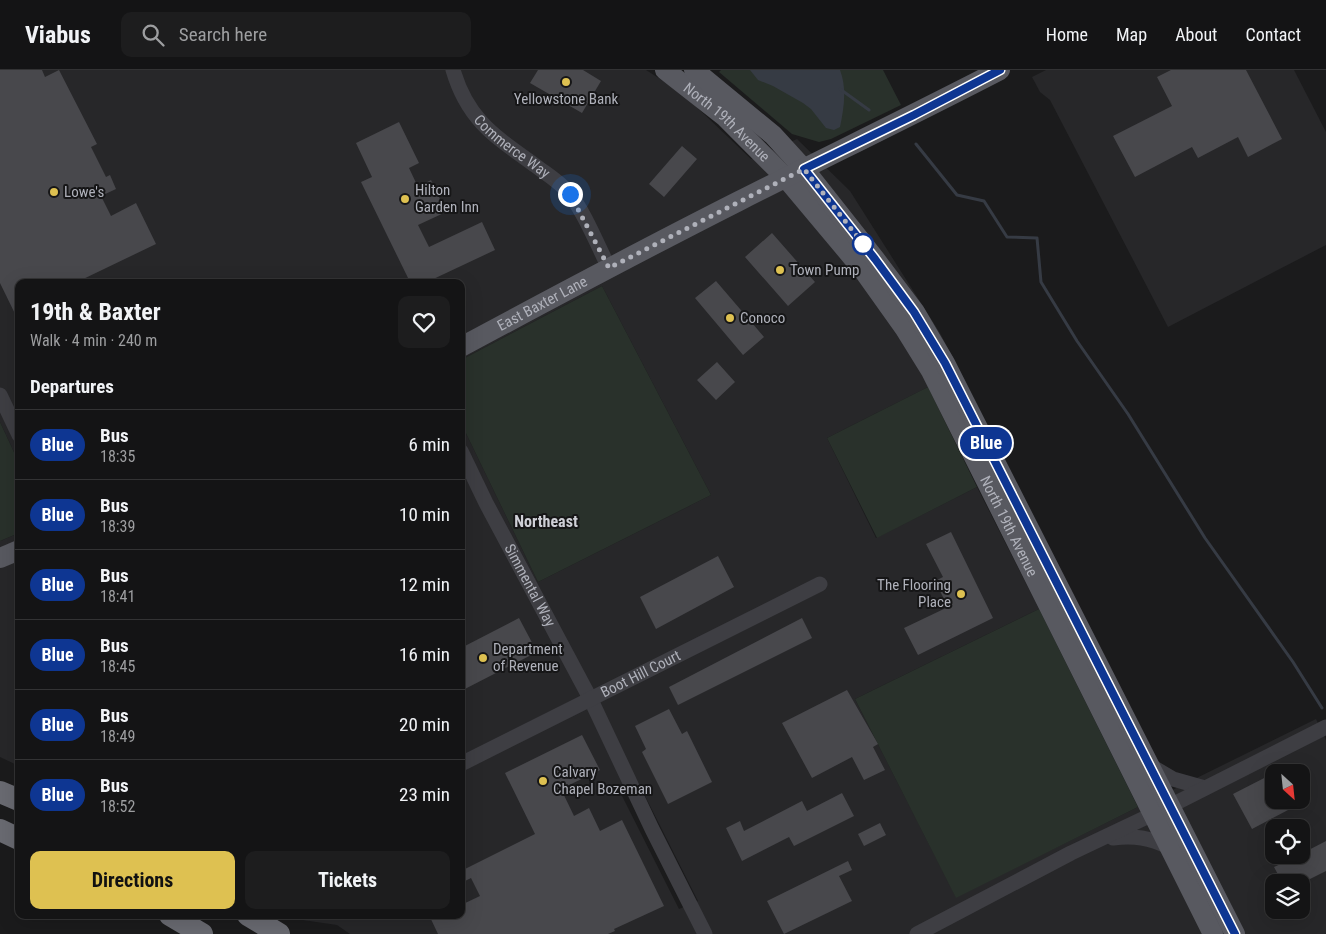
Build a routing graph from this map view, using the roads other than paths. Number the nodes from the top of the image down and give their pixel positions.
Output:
1 (453, 70) edge
2 (665, 70) edge
3 (694, 70) edge
4 (1000, 70) edge
5 (804, 169) junction
6 (786, 178) junction
7 (609, 268) junction
8 (465, 345) edge
9 (0, 396) edge
10 (15, 427) edge
11 (465, 459) edge
12 (15, 552) edge
13 (0, 558) edge
14 (820, 584) dead end
15 (590, 700) junction
16 (1326, 727) edge
17 (465, 762) edge
18 (1151, 766) junction
19 (1205, 788) junction
20 (0, 792) edge
21 (15, 798) edge
22 (1162, 810) junction
23 (0, 830) edge
24 (15, 837) edge
25 (1096, 841) junction
26 (1169, 847) junction
27 (177, 919) edge
28 (255, 919) edge
29 (202, 934) edge
30 (279, 934) edge
31 (705, 934) edge
32 (917, 934) edge
33 (1212, 934) edge
34 (1234, 934) edge

1 - 7 street, Commerce Way
2 - 6 main road, North 19th Avenue
3 - 5 main road, North 19th Avenue
4 - 5 main road, East Baxter Lane
5 - 6 main road, East Baxter Lane
5 - 18 main road, North 19th Avenue
6 - 7 main road, East Baxter Lane
6 - 22 main road, North 19th Avenue
7 - 8 main road, East Baxter Lane
9 - 10 street
11 - 15 street, Simmental Way
12 - 13 main road
14 - 15 street, Boot Hill Court
15 - 17 street, Boot Hill Court
15 - 31 street, Simmental Way
16 - 19 street
18 - 19 street
18 - 22 main road, North 19th Avenue
19 - 22 street
20 - 21 highway
22 - 25 street
22 - 26 main road, North 19th Avenue
22 - 34 main road, North 19th Avenue
23 - 24 highway
25 - 26 street
25 - 32 street
26 - 33 main road, North 19th Avenue
27 - 29 highway
28 - 30 highway

